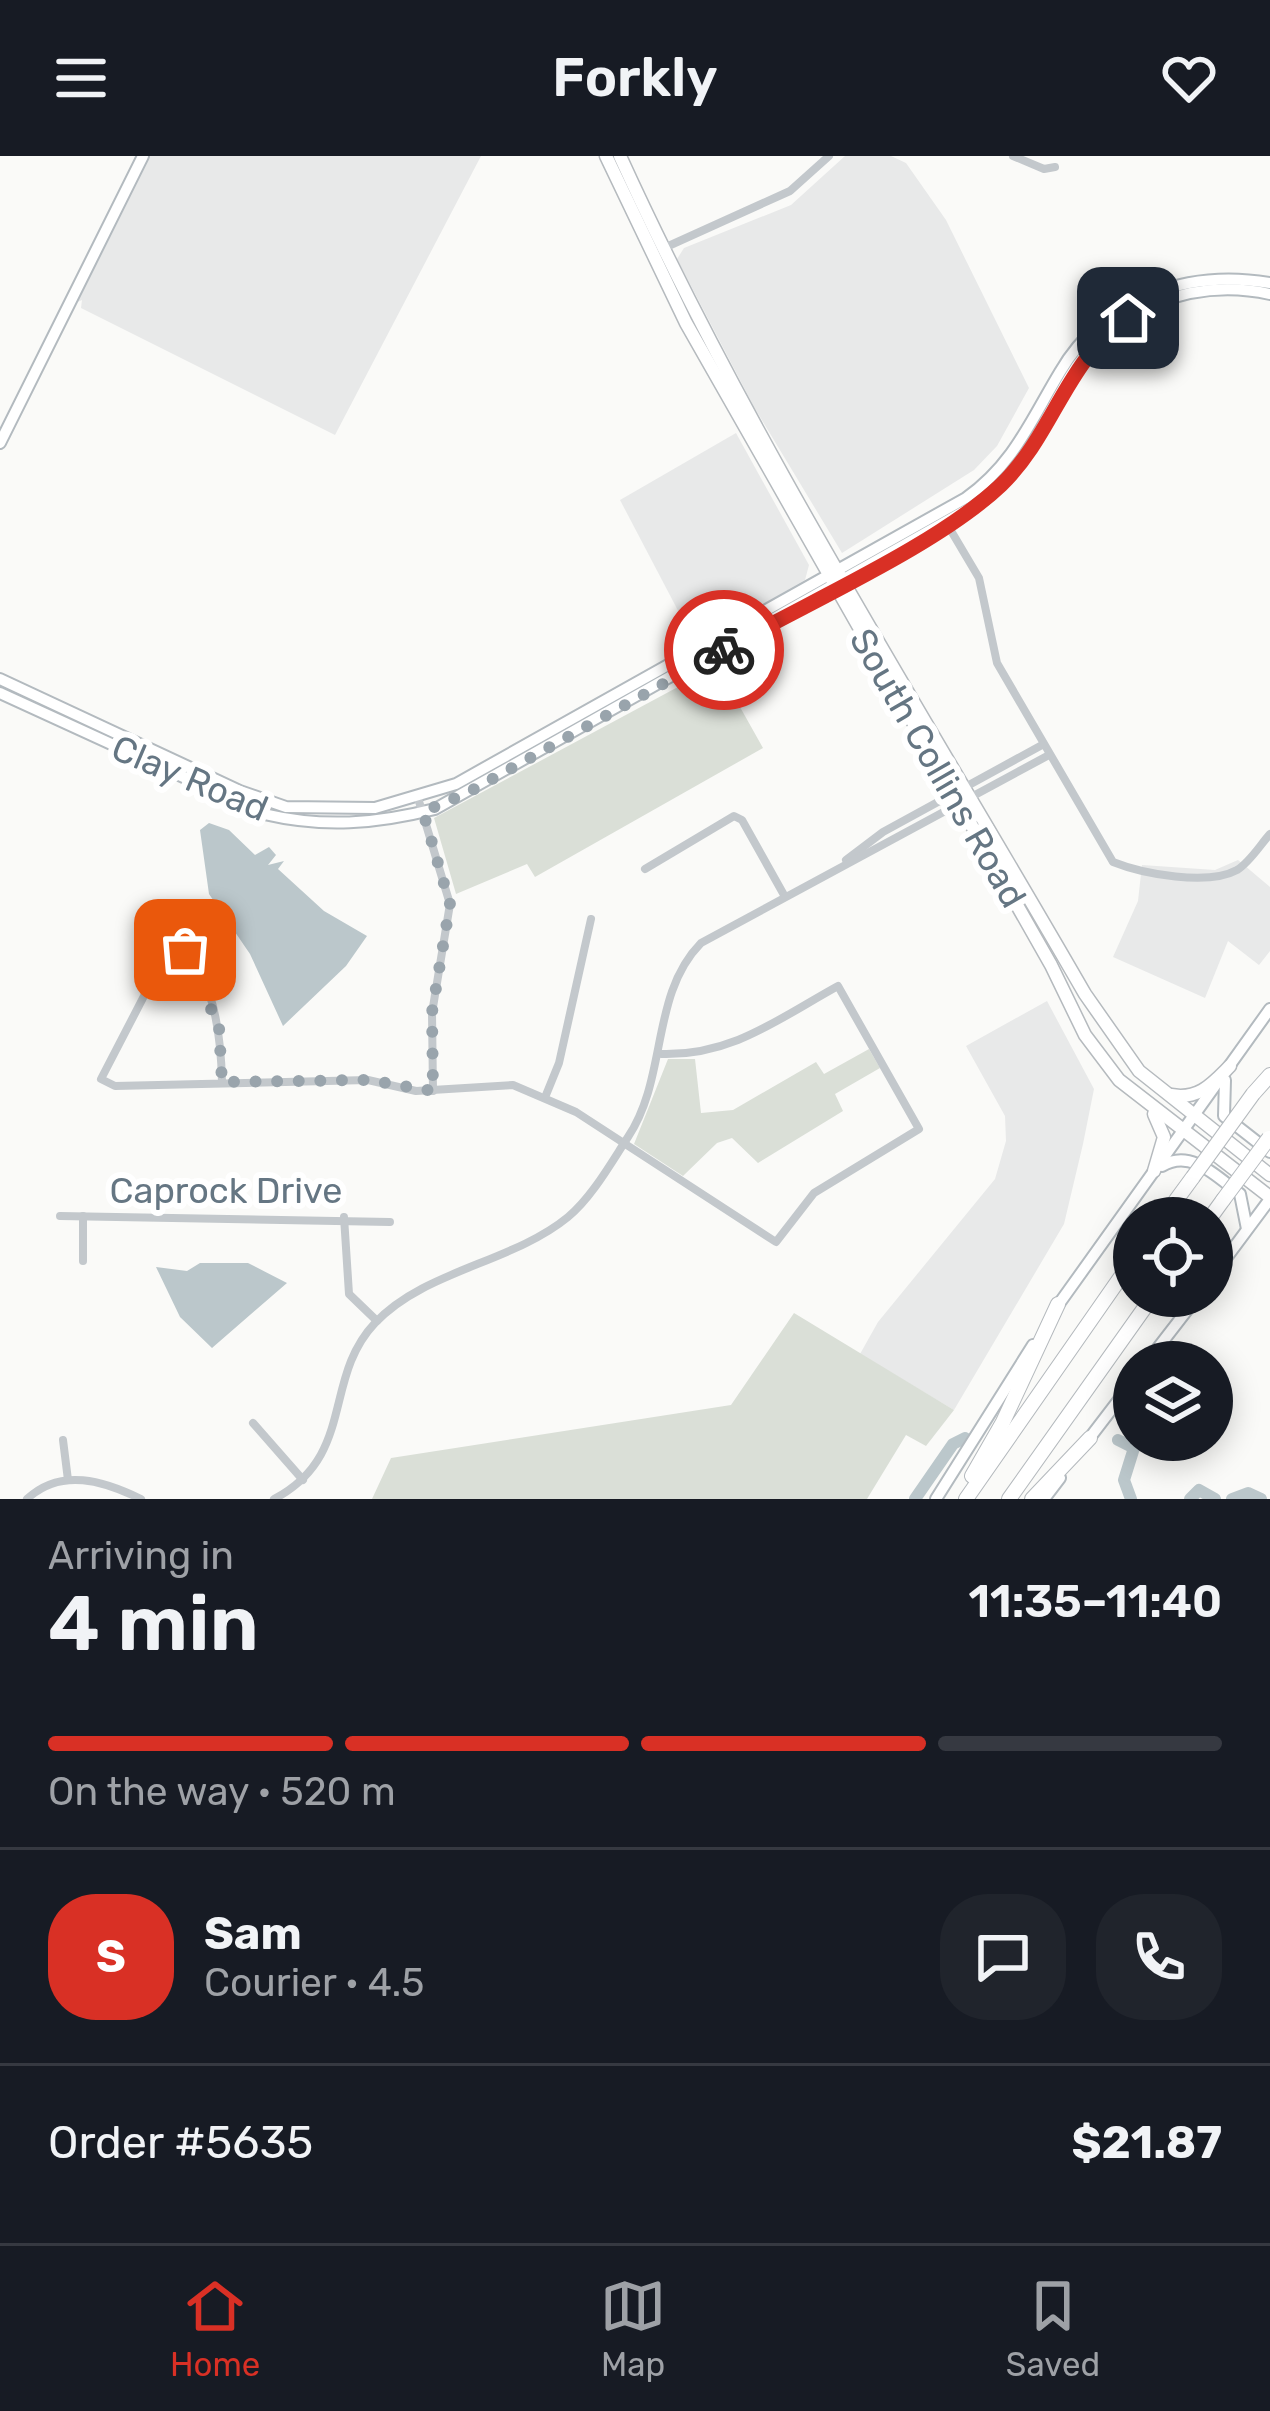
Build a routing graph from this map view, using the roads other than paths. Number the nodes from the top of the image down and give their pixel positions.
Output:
1 (143, 156) edge
2 (605, 156) edge
3 (620, 156) edge
4 (829, 156) edge
5 (1013, 156) edge
6 (1055, 167) dead end
7 (657, 251) junction
8 (1270, 283) edge
9 (1270, 294) edge
10 (1150, 299) junction
11 (0, 443) edge
12 (944, 518) junction
13 (838, 578) junction
14 (0, 679) edge
15 (0, 693) edge
16 (1042, 745) junction
17 (1049, 755) junction
18 (962, 795) junction
19 (418, 799) junction
20 (423, 812) junction
21 (899, 823) junction
22 (905, 833) junction
23 (1270, 834) edge
24 (845, 861) junction
25 (645, 869) dead end
26 (784, 895) junction
27 (591, 919) dead end
28 (1065, 958) junction
29 (1051, 965) junction
30 (1270, 1009) edge
31 (661, 1054) junction
32 (1230, 1066) junction
33 (1270, 1075) edge
34 (222, 1082) junction
35 (433, 1091) junction
36 (546, 1095) junction
37 (1169, 1095) junction
38 (1141, 1100) junction
39 (1195, 1116) junction
40 (1184, 1132) junction
41 (1269, 1138) edge
42 (625, 1143) junction
43 (1270, 1152) edge
44 (1154, 1171) junction
45 (1270, 1175) edge
46 (1178, 1197) edge
47 (1224, 1197) edge
48 (1270, 1198) edge
49 (60, 1216) dead end
50 (83, 1216) junction
51 (344, 1217) junction
52 (390, 1222) dead end
53 (1270, 1222) edge
54 (1247, 1229) junction
55 (1233, 1248) edge
56 (83, 1261) dead end
57 (1113, 1287) edge
58 (1058, 1304) junction
59 (1138, 1317) edge
60 (1182, 1317) edge
61 (377, 1321) junction
62 (1164, 1341) edge
63 (1113, 1408) edge
64 (254, 1423) dead end
65 (1090, 1438) junction
66 (63, 1440) dead end
67 (68, 1480) junction
68 (303, 1480) junction
69 (27, 1499) edge
70 (141, 1499) edge
71 (274, 1499) edge
72 (936, 1499) edge
73 (962, 1499) edge
74 (1009, 1499) edge
75 (1032, 1499) edge
76 (1044, 1499) edge

1 - 11 main road
2 - 7 main road, South Collins Road
3 - 7 main road, South Collins Road
4 - 7 street
5 - 6 street
7 - 13 main road, South Collins Road
8 - 10 main road
9 - 10 main road
10 - 12 main road
12 - 13 main road
12 - 16 street
13 - 18 main road, South Collins Road
13 - 19 main road, Clay Road
13 - 20 main road, Clay Road
14 - 19 main road, Clay Road
15 - 20 main road, Clay Road
16 - 17 street
16 - 18 street
17 - 18 street
17 - 23 street
18 - 21 street
18 - 22 street
18 - 28 main road, South Collins Road
18 - 29 main road, South Collins Road
19 - 20 street
20 - 35 street
21 - 22 street
21 - 24 street
22 - 24 street
24 - 26 street
25 - 26 street
26 - 31 street
27 - 36 street
28 - 29 main road
28 - 37 main road, South Collins Road
29 - 38 main road, South Collins Road
30 - 32 main road
31 - 42 street
31 - 42 street
32 - 37 main road
32 - 39 main road
32 - 43 main road
33 - 46 highway, bridge
34 - 34 street
34 - 35 street
35 - 36 street
36 - 42 street
37 - 39 main road, South Collins Road
38 - 40 main road, South Collins Road
38 - 44 main road
39 - 40 main road
39 - 45 main road, South Collins Road
40 - 44 main road
40 - 48 main road, South Collins Road
41 - 47 highway, bridge
42 - 61 street
44 - 54 main road
44 - 58 main road
48 - 54 main road
49 - 50 street, Caprock Drive
50 - 51 street, Caprock Drive
50 - 56 street
51 - 52 street, Caprock Drive
51 - 61 street
53 - 54 main road
54 - 55 main road
57 - 73 highway
58 - 72 main road
58 - 73 highway
59 - 74 highway
60 - 62 main road
61 - 68 street
63 - 65 main road
64 - 68 street
65 - 75 highway
65 - 76 main road
66 - 67 street
67 - 69 street
67 - 70 street
68 - 71 street

